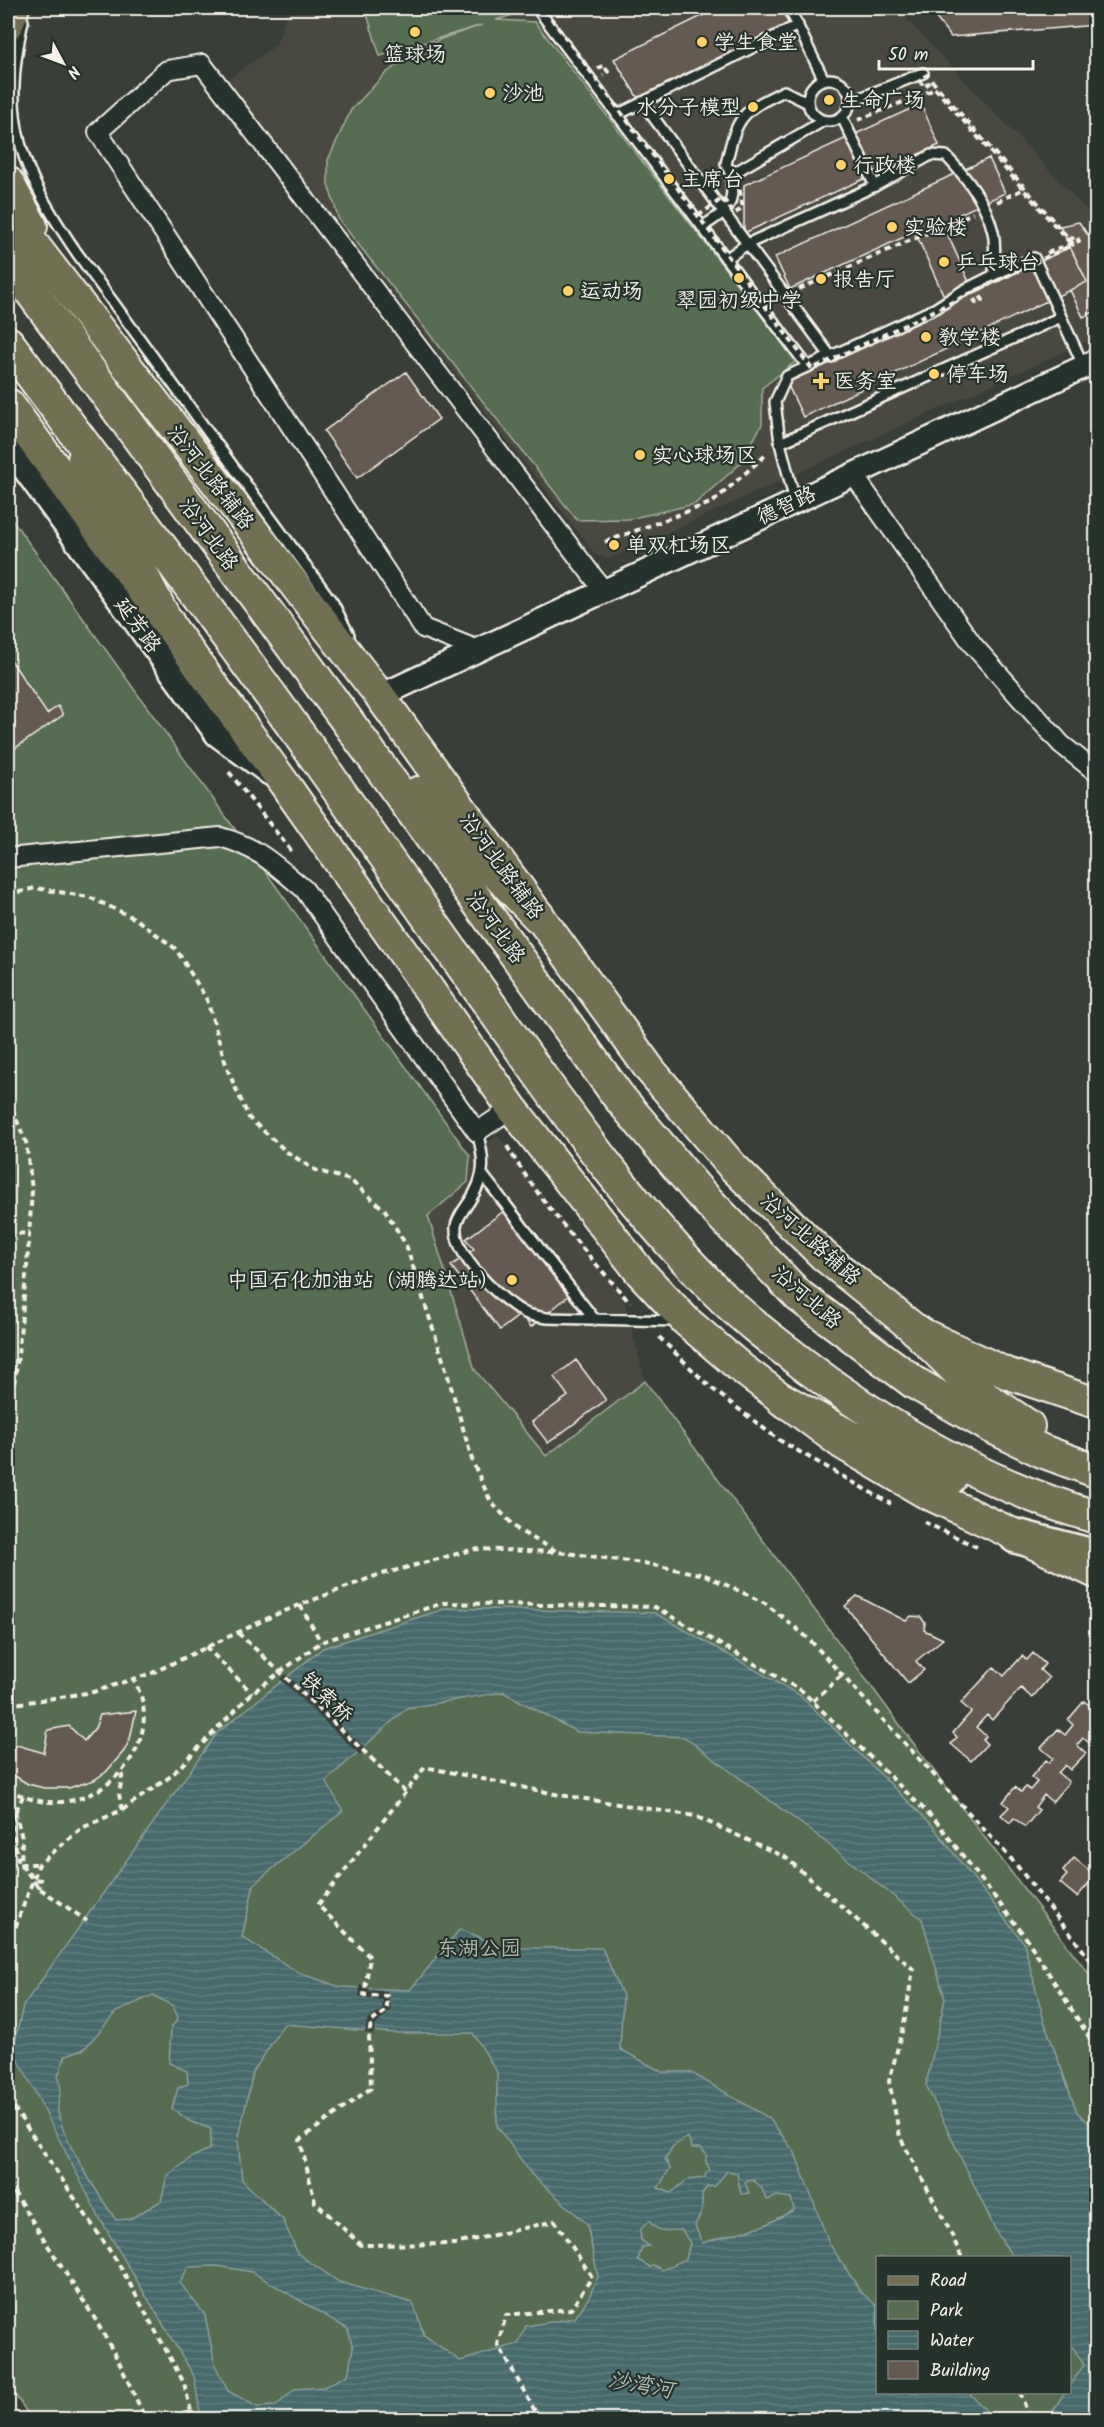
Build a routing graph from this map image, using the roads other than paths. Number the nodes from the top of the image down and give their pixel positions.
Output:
1 (789, 8) edge
2 (542, 11) road end
3 (16, 14) edge
4 (798, 25) junction
5 (923, 73) dead end
6 (824, 80) junction
7 (642, 102) junction
8 (850, 102) junction
9 (808, 103) junction
10 (617, 115) junction
11 (842, 117) junction
12 (823, 121) junction
13 (735, 177) junction
14 (8, 182) edge
15 (875, 186) junction
16 (8, 211) edge
17 (724, 213) junction
18 (702, 227) junction
19 (747, 244) junction
20 (726, 259) junction
21 (8, 260) edge
22 (994, 275) junction
23 (70, 294) junction
24 (1061, 317) junction
25 (9, 346) edge
26 (831, 357) junction
27 (1090, 364) edge
28 (808, 367) junction
29 (8, 405) edge
30 (61, 414) junction
31 (780, 443) junction
32 (11, 445) edge
33 (853, 474) junction
34 (795, 501) junction
35 (604, 591) junction
36 (168, 623) junction
37 (478, 650) junction
38 (380, 696) junction
39 (342, 714) junction
40 (1096, 772) edge
41 (286, 786) junction
42 (8, 858) edge
43 (538, 917) junction
44 (512, 1108) junction
45 (477, 1132) junction
46 (482, 1174) junction
47 (595, 1320) junction
48 (686, 1322) junction
49 (917, 1331) junction
50 (783, 1400) junction
51 (1096, 1403) edge
52 (1096, 1471) edge
53 (1095, 1517) edge
54 (1016, 1536) junction
55 (1096, 1557) edge
56 (1096, 1573) edge

1 - 4 lane
2 - 10 lane
3 - 38 lane
4 - 6 lane
4 - 7 lane
5 - 8 lane
6 - 8 lane
6 - 9 lane
7 - 10 lane
7 - 17 lane
8 - 11 lane
9 - 12 lane
9 - 13 lane
10 - 18 lane
11 - 12 lane
11 - 15 lane
12 - 13 lane
13 - 17 lane
14 - 23 main road
15 - 19 lane
15 - 22 lane
16 - 23 main road, 沿河北路辅路
17 - 18 lane
17 - 19 lane
18 - 20 lane
19 - 20 lane
19 - 26 lane
20 - 28 lane
21 - 39 highway, 沿河北路
22 - 24 lane
22 - 26 lane
23 - 38 main road, 沿河北路辅路
24 - 27 lane
24 - 31 lane
25 - 30 highway
26 - 28 lane
27 - 33 street, 德智路
28 - 31 lane
29 - 36 highway
30 - 36 main road
30 - 53 highway
31 - 34 lane
32 - 41 street, 延芳路
33 - 34 street, 德智路
33 - 40 street
34 - 35 street, 德智路
35 - 37 street, 德智路
35 - 37 street
36 - 41 main road
37 - 38 street, 德智路
38 - 43 main road, 沿河北路辅路
39 - 43 highway
39 - 52 highway, 沿河北路
41 - 44 main road
42 - 45 street
43 - 49 main road, 沿河北路辅路
44 - 45 street
44 - 48 main road
45 - 46 lane
46 - 47 lane
46 - 47 lane
47 - 48 lane
48 - 50 main road
49 - 51 main road, 沿河北路辅路
49 - 52 highway
50 - 53 highway
50 - 54 main road
54 - 55 highway
54 - 56 main road

